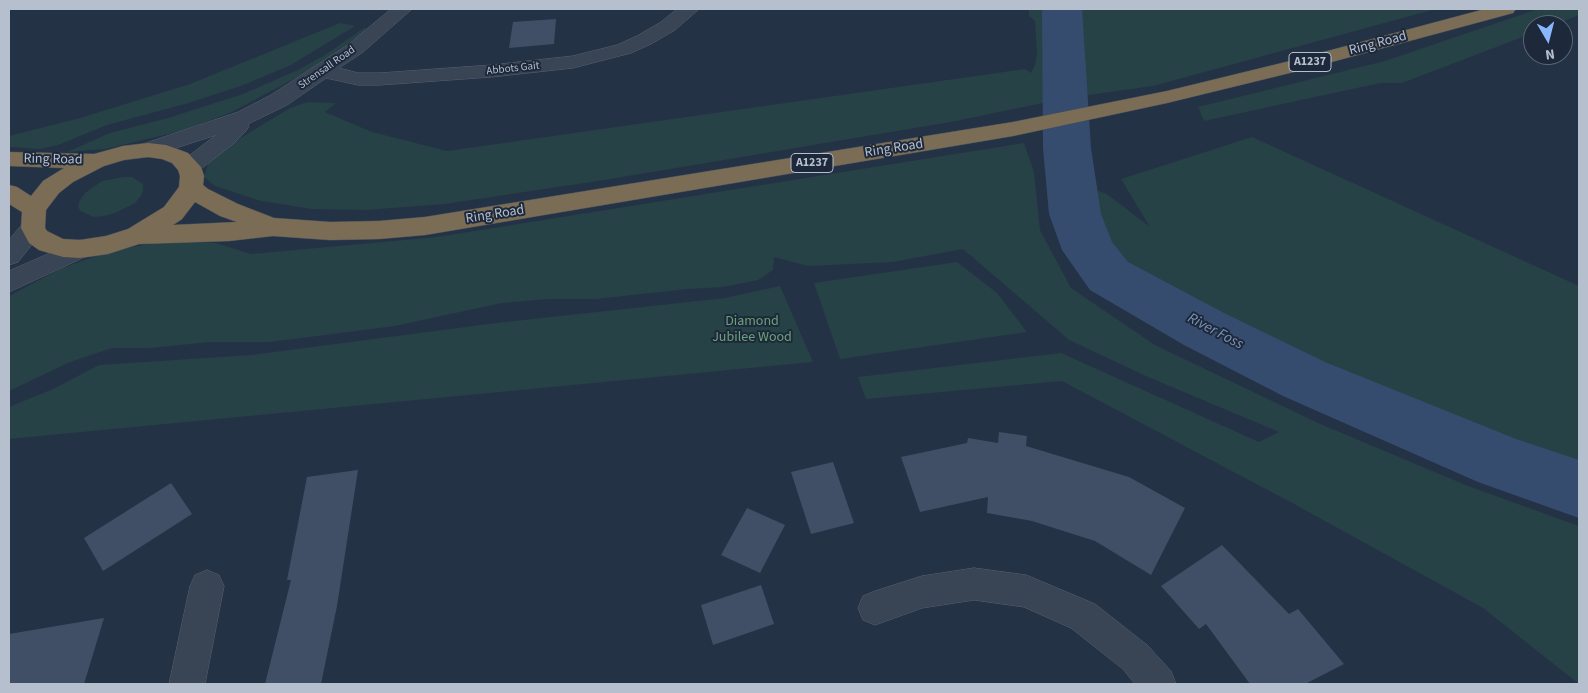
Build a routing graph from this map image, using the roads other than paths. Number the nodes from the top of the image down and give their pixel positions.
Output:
1 (402, 9) edge
2 (689, 9) edge
3 (1506, 9) edge
4 (324, 71) junction
5 (246, 117) junction
6 (148, 150) junction
7 (9, 158) edge
8 (96, 161) junction
9 (190, 177) junction
10 (9, 193) edge
11 (34, 218) junction
12 (273, 227) junction
13 (137, 235) junction
14 (80, 249) junction
15 (9, 256) edge
16 (9, 282) edge
17 (207, 586) dead end
18 (875, 608) dead end
19 (187, 684) edge
20 (1158, 684) edge

1 - 4 street, Strensall Road
2 - 4 street, Abbots Gait
3 - 12 highway, Ring Road / A1237
4 - 5 street, Strensall Road
5 - 6 street, Strensall Road
5 - 9 street, Strensall Road
6 - 8 highway, Ring Road
6 - 9 highway, Ring Road
7 - 8 highway, Ring Road
8 - 11 highway
9 - 12 highway, Ring Road / A1237
9 - 13 highway
10 - 11 highway
11 - 14 highway
11 - 15 street
12 - 13 highway, Ring Road / A1237
13 - 14 highway
14 - 16 street
17 - 19 street
18 - 20 street

